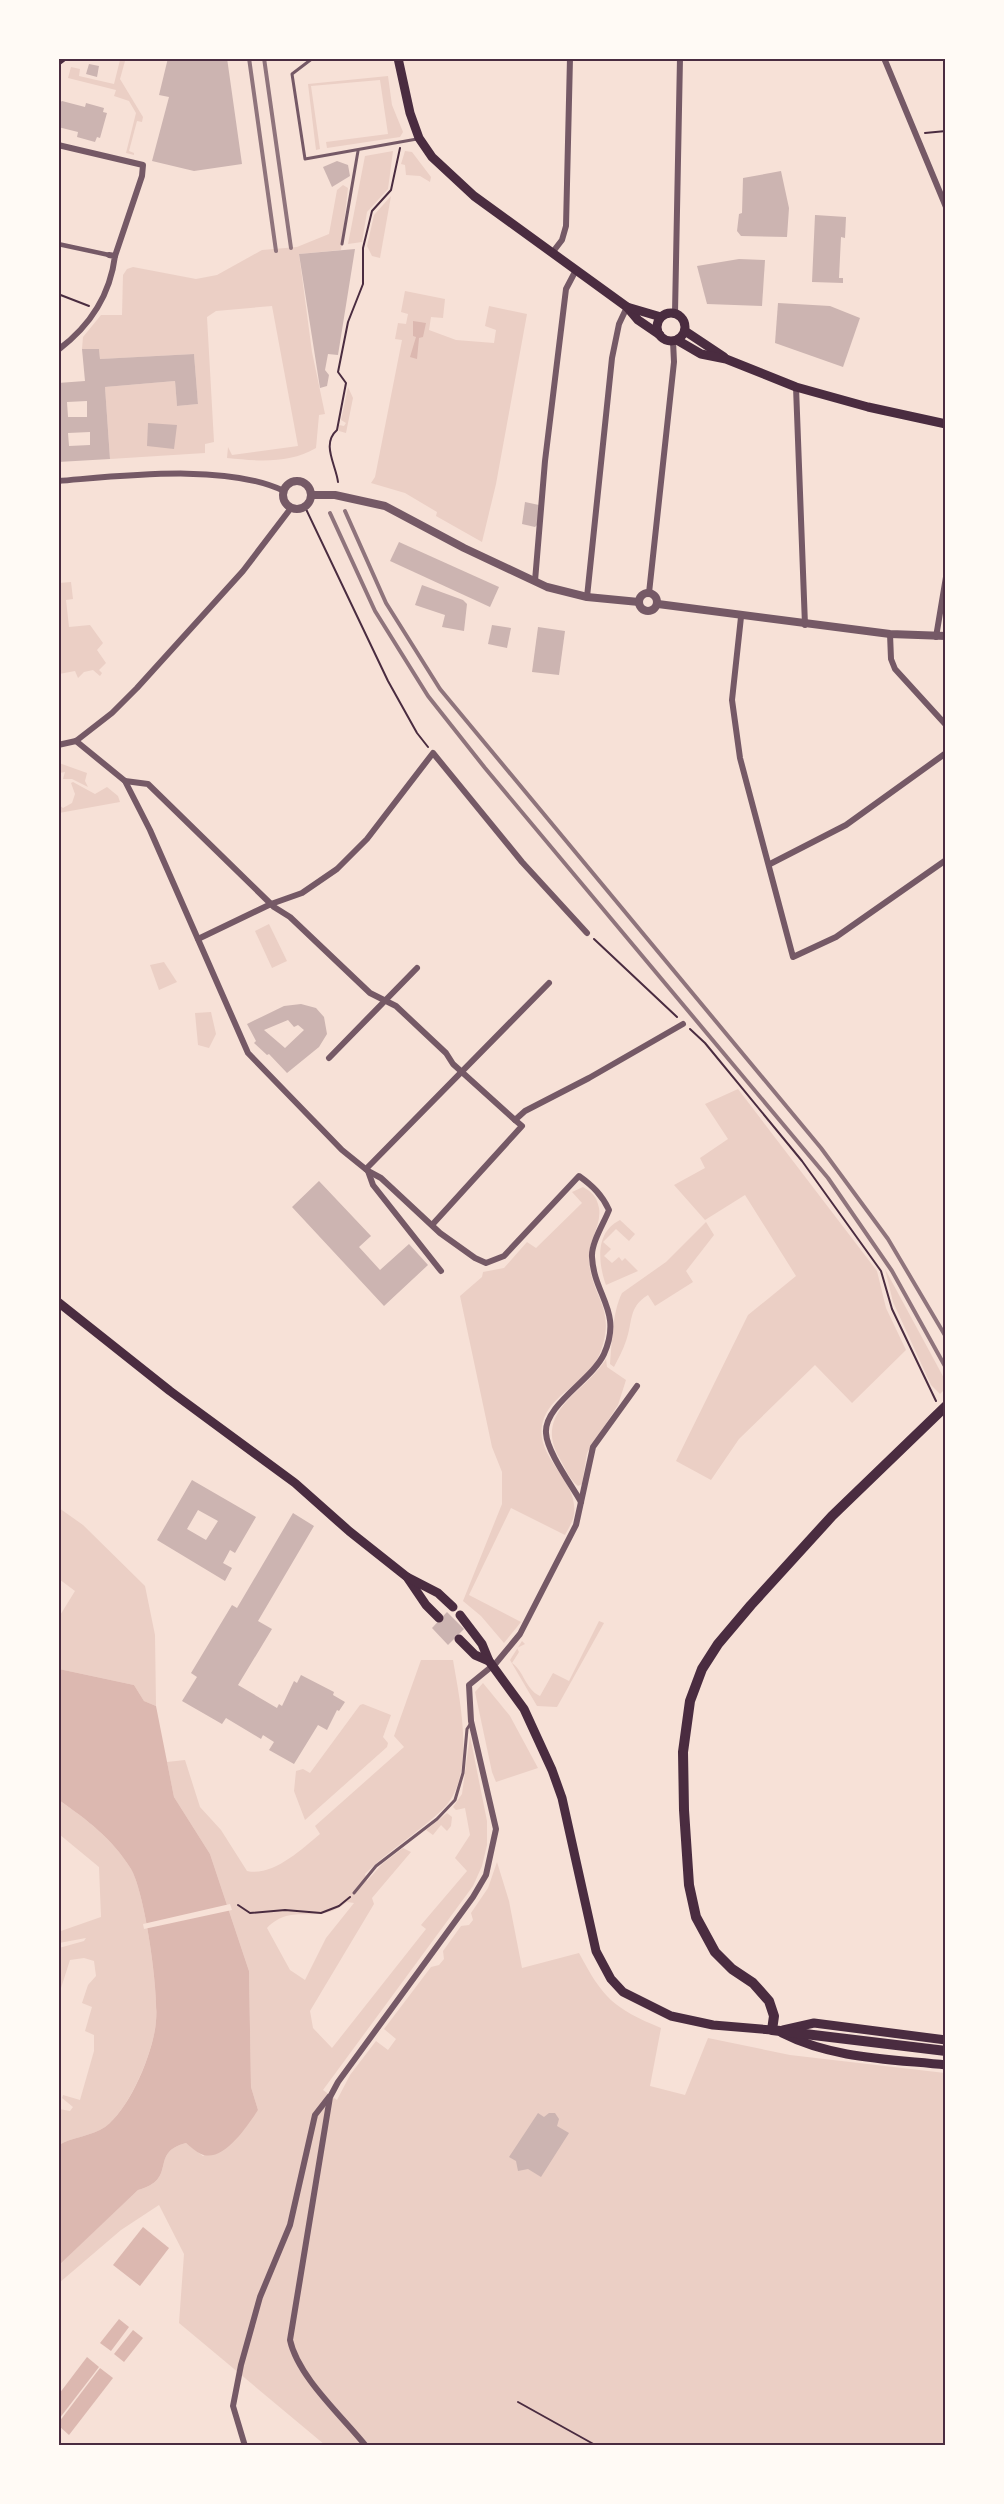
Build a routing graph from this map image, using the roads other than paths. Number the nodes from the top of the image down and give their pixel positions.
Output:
1 (313, 58) edge
2 (398, 58) edge
3 (570, 58) edge
4 (680, 58) edge
5 (884, 58) edge
6 (419, 138) junction
7 (58, 145) edge
8 (358, 151) junction
9 (945, 207) edge
10 (58, 244) edge
11 (342, 244) dead end
12 (552, 253) junction
13 (112, 256) junction
14 (576, 270) junction
15 (627, 308) junction
16 (675, 313) junction
17 (661, 317) junction
18 (685, 331) junction
19 (660, 335) junction
20 (675, 340) junction
21 (58, 350) edge
22 (726, 359) junction
23 (796, 387) junction
24 (945, 423) edge
25 (58, 482) edge
26 (284, 491) junction
27 (312, 495) junction
28 (291, 508) junction
29 (945, 577) edge
30 (535, 581) junction
31 (650, 593) junction
32 (587, 597) junction
33 (639, 602) junction
34 (658, 604) junction
35 (741, 617) junction
36 (805, 625) junction
37 (890, 634) junction
38 (945, 636) edge
39 (936, 637) junction
40 (945, 725) edge
41 (76, 741) junction
42 (58, 745) edge
43 (945, 753) edge
44 (125, 781) junction
45 (945, 860) edge
46 (770, 864) junction
47 (271, 904) junction
48 (587, 933) road end
49 (198, 939) junction
50 (417, 968) dead end
51 (549, 983) dead end
52 (386, 1001) junction
53 (683, 1024) road end
54 (329, 1058) dead end
55 (461, 1071) junction
56 (515, 1120) junction
57 (367, 1170) junction
58 (432, 1226) junction
59 (441, 1271) dead end
60 (58, 1302) edge
61 (637, 1386) dead end
62 (945, 1406) edge
63 (581, 1502) junction
64 (407, 1577) junction
65 (453, 1607) dead end
66 (460, 1614) dead end
67 (439, 1618) dead end
68 (459, 1639) dead end
69 (491, 1663) junction
70 (471, 1721) junction
71 (354, 1893) road end
72 (775, 2030) junction
73 (945, 2040) edge
74 (945, 2051) edge
75 (945, 2065) edge
76 (330, 2097) junction
77 (245, 2445) edge
78 (366, 2445) edge

1 - 8 lane
2 - 6 main road
3 - 12 street
4 - 16 street
5 - 9 street
6 - 8 lane
6 - 12 main road
7 - 13 street
8 - 11 lane
10 - 13 street
12 - 14 main road
13 - 21 street
14 - 15 main road
14 - 30 street
15 - 17 main road
15 - 19 main road
15 - 32 street
16 - 17 main road
16 - 18 main road
17 - 19 main road
18 - 20 main road
18 - 22 main road
19 - 20 main road
20 - 22 main road
20 - 31 street
22 - 23 main road
23 - 24 main road
23 - 36 street
25 - 26 street
26 - 27 street
26 - 28 street
27 - 28 street
27 - 30 street
28 - 41 street
29 - 39 street
30 - 32 street
31 - 33 street
31 - 34 street
32 - 33 street
33 - 34 street
34 - 35 street
35 - 36 street
35 - 46 street
36 - 37 street
37 - 39 street
37 - 40 street
38 - 39 street
41 - 42 street
41 - 44 street
43 - 46 street
44 - 47 street
44 - 49 street
45 - 46 street
47 - 48 street
47 - 49 street
47 - 52 street
49 - 57 street
50 - 52 street
51 - 55 street
52 - 54 street
52 - 55 street
53 - 56 street
55 - 56 street
55 - 57 street
56 - 58 street
57 - 58 street
57 - 59 street
58 - 63 street
60 - 64 main road
61 - 63 street
62 - 72 main road
63 - 69 street
64 - 65 main road
64 - 67 main road
66 - 69 main road
68 - 69 main road
69 - 70 street
69 - 72 main road
70 - 71 lane
70 - 76 street
72 - 73 main road
72 - 74 main road
72 - 75 main road
76 - 77 street
76 - 78 street

